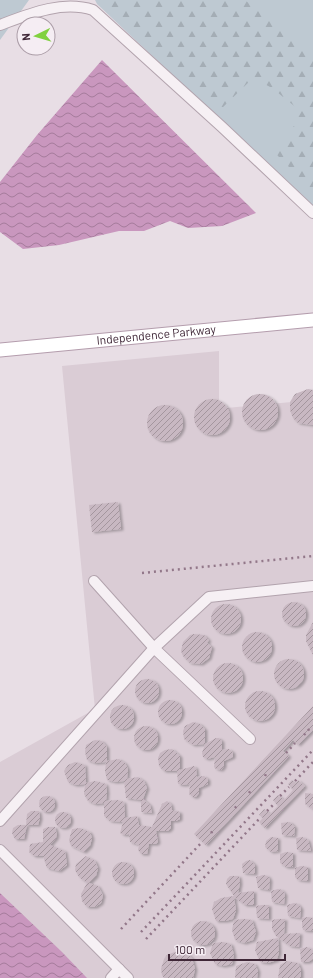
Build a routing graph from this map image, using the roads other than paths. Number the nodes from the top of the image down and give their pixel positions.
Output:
1 (0, 25) edge
2 (313, 213) edge
3 (313, 320) edge
4 (0, 350) edge
5 (94, 581) dead end
6 (313, 586) edge
7 (154, 648) junction
8 (250, 739) dead end
9 (0, 821) edge
10 (0, 850) edge
11 (119, 969) junction
12 (111, 978) edge
13 (128, 978) edge

1 - 2 street
3 - 4 main road, Independence Parkway
5 - 7 street
6 - 7 street
7 - 8 street
7 - 9 street
10 - 11 street
11 - 12 street
11 - 13 street

